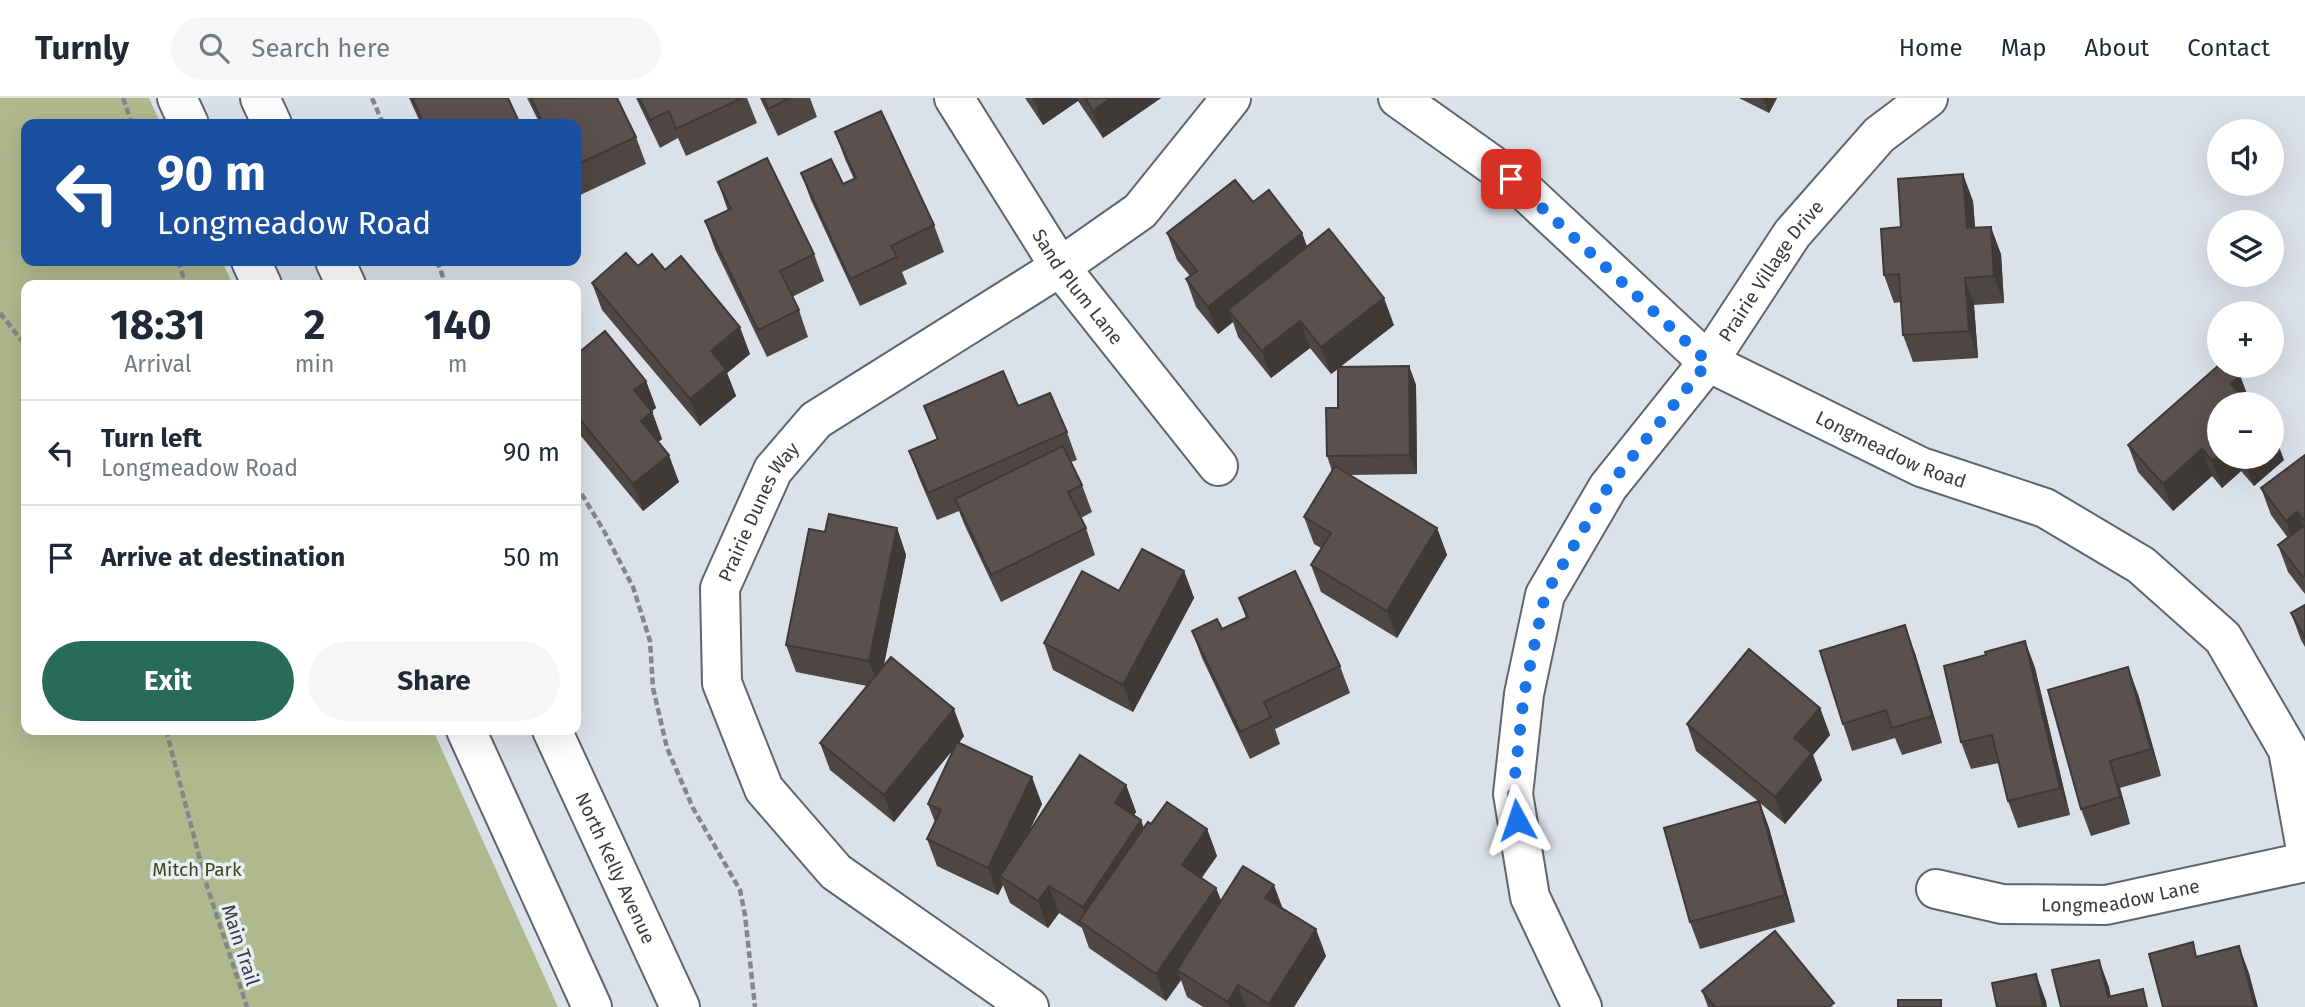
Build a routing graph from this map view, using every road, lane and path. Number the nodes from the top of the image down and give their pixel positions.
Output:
1 (123, 98) edge
2 (177, 98) edge
3 (260, 98) edge
4 (372, 98) edge
5 (954, 98) edge
6 (1231, 98) edge
7 (1398, 98) edge
8 (1927, 98) edge
9 (129, 119) edge
10 (187, 119) edge
11 (270, 119) edge
12 (381, 119) edge
13 (1060, 267) junction
14 (0, 313) edge
15 (21, 340) edge
16 (1708, 362) junction
17 (1218, 466) dead end
18 (581, 493) edge
19 (167, 735) edge
20 (468, 735) edge
21 (554, 735) edge
22 (2305, 844) edge
23 (2305, 862) edge
24 (1936, 889) dead end
25 (247, 1007) edge
26 (592, 1007) edge
27 (680, 1007) edge
28 (755, 1007) edge
29 (1029, 1007) edge
30 (1582, 1007) edge

1 - 9 path
2 - 10 street
3 - 11 street
4 - 12 path
5 - 13 street, Sand Plum Lane
6 - 13 street, Prairie Dunes Way
7 - 16 street, Longmeadow Road
8 - 16 street, Prairie Village Drive
13 - 17 street, Sand Plum Lane
13 - 29 street, Prairie Dunes Way
14 - 15 path
16 - 22 street, Longmeadow Road
16 - 30 street, Prairie Village Drive
18 - 28 path
19 - 25 path, Main Trail
20 - 26 street
21 - 27 street, North Kelly Avenue
23 - 24 street, Longmeadow Lane

